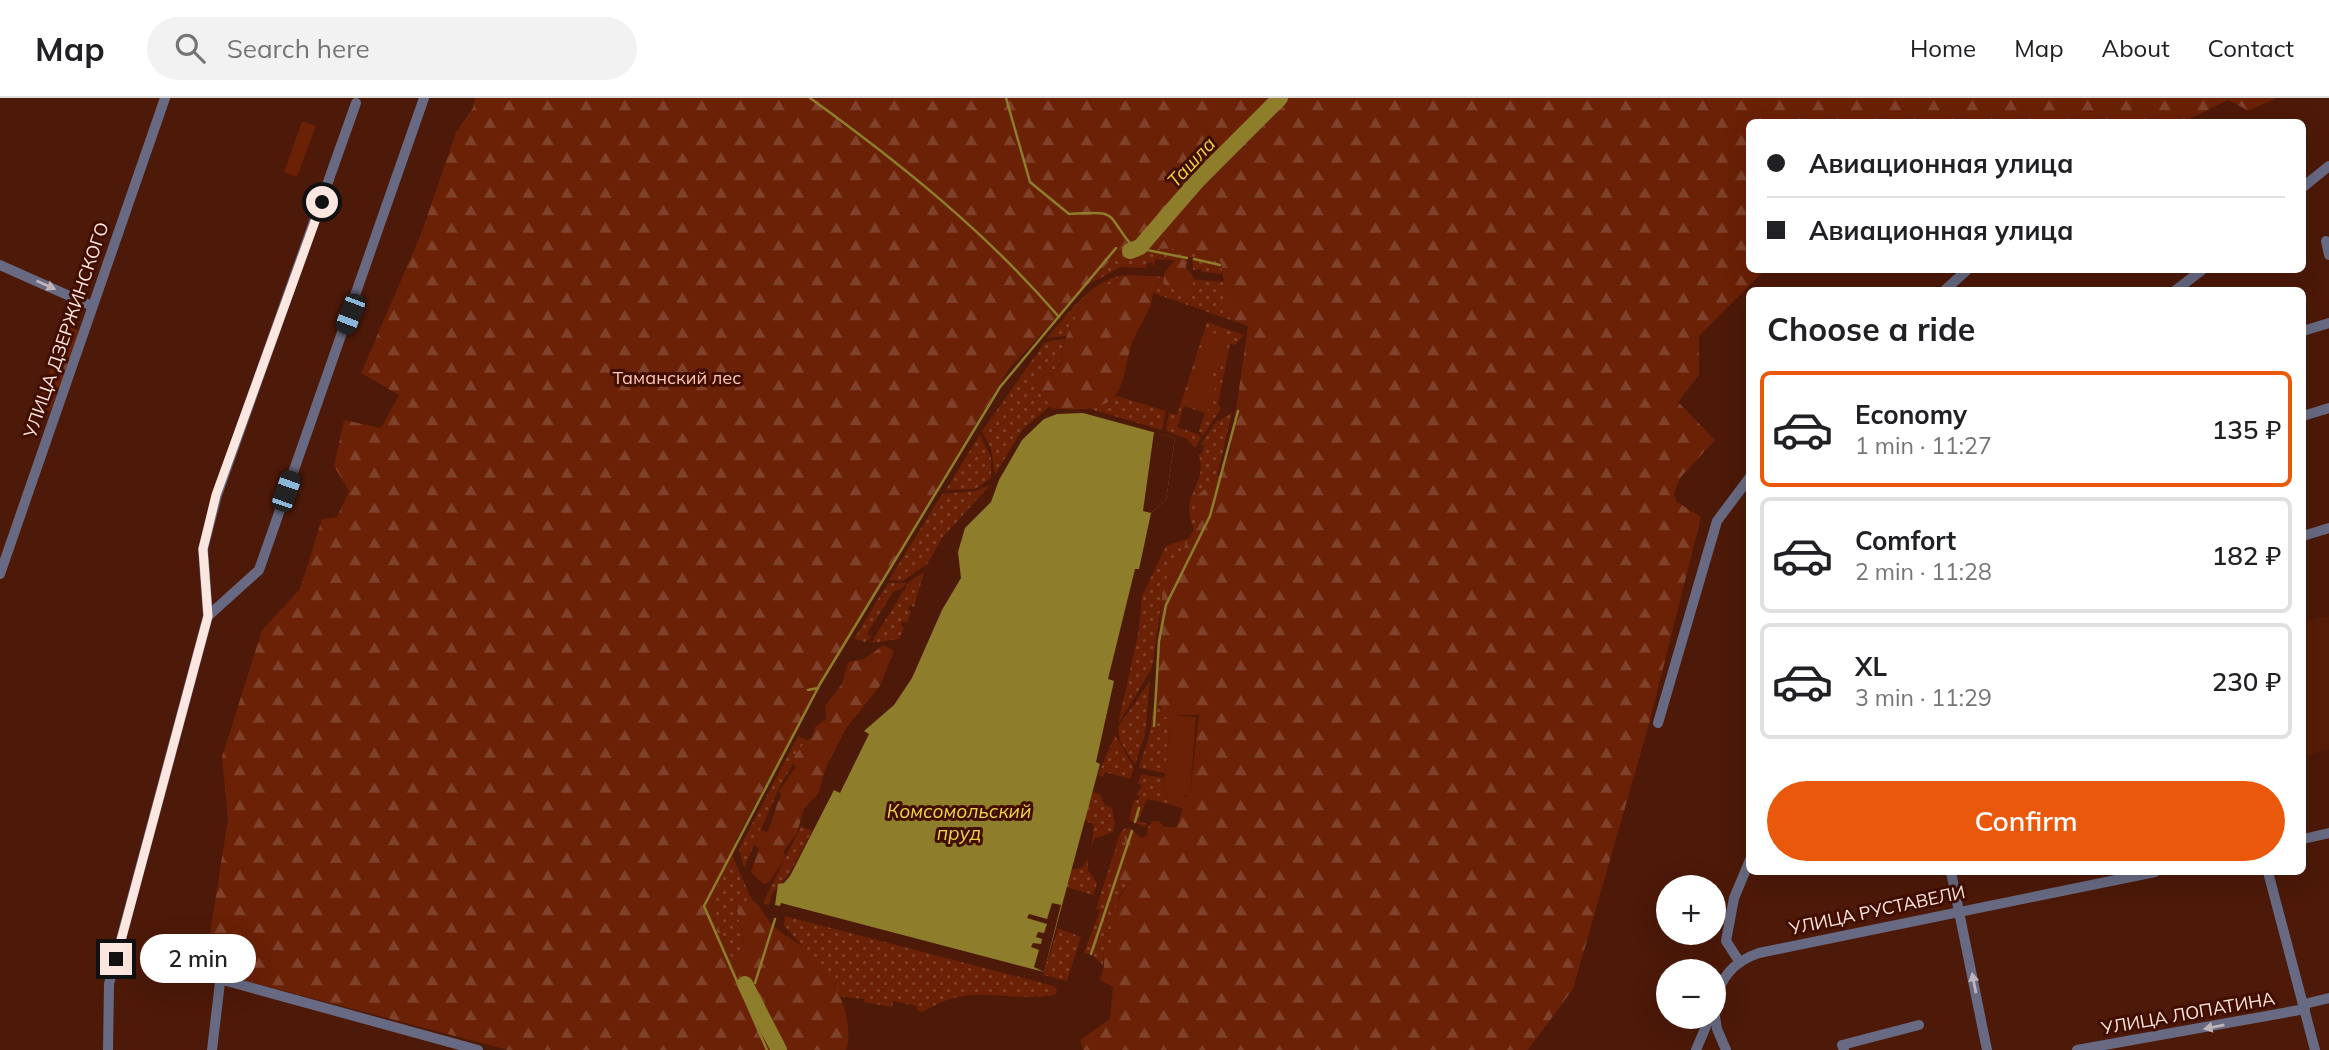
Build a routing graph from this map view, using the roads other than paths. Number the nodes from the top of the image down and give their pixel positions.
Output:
1 (165, 98) edge
2 (424, 98) edge
3 (356, 103) dead end
4 (2329, 166) edge
5 (2306, 185) edge
6 (2326, 241) dead end
7 (2329, 255) edge
8 (0, 265) edge
9 (1964, 273) edge
10 (2198, 273) edge
11 (1948, 287) edge
12 (2180, 287) edge
13 (92, 306) junction
14 (2329, 323) edge
15 (2306, 330) edge
16 (2329, 408) edge
17 (2306, 414) edge
18 (1746, 482) edge
19 (2329, 528) edge
20 (2306, 535) edge
21 (0, 574) edge
22 (208, 616) junction
23 (1658, 723) dead end
24 (2329, 833) edge
25 (2306, 838) edge
26 (1746, 870) edge
27 (1952, 875) edge
28 (2140, 875) edge
29 (2269, 875) edge
30 (1961, 910) junction
31 (1736, 963) junction
32 (1726, 977) edge
33 (2329, 998) edge
34 (2305, 1006) junction
35 (1919, 1025) dead end
36 (1705, 1029) edge
37 (1717, 1029) edge
38 (108, 1050) edge
39 (212, 1050) edge
40 (478, 1050) edge
41 (1696, 1050) edge
42 (1726, 1050) edge
43 (1844, 1050) edge
44 (1987, 1050) edge
45 (2077, 1050) edge
46 (2315, 1050) edge

1 - 13 street, УЛИЦА ДЗЕРЖИНСКОГО
2 - 22 street
3 - 22 street
4 - 5 street
6 - 7 street
8 -> 13 street
9 - 11 street
10 - 12 street
13 - 21 street, УЛИЦА ДЗЕРЖИНСКОГО
14 - 15 street
16 - 17 street
18 - 23 street
19 - 20 street
22 - 38 street
24 - 25 street
26 - 31 street
27 - 30 street
28 - 30 street, УЛИЦА РУСТАВЕЛИ
29 - 34 street
30 - 31 street, УЛИЦА РУСТАВЕЛИ
44 -> 30 street
31 - 32 street
33 - 34 street, УЛИЦА ЛОПАТИНА
34 -> 45 street, УЛИЦА ЛОПАТИНА
34 - 46 street
35 - 43 street
36 - 41 street
37 - 42 street
39 - 40 street

